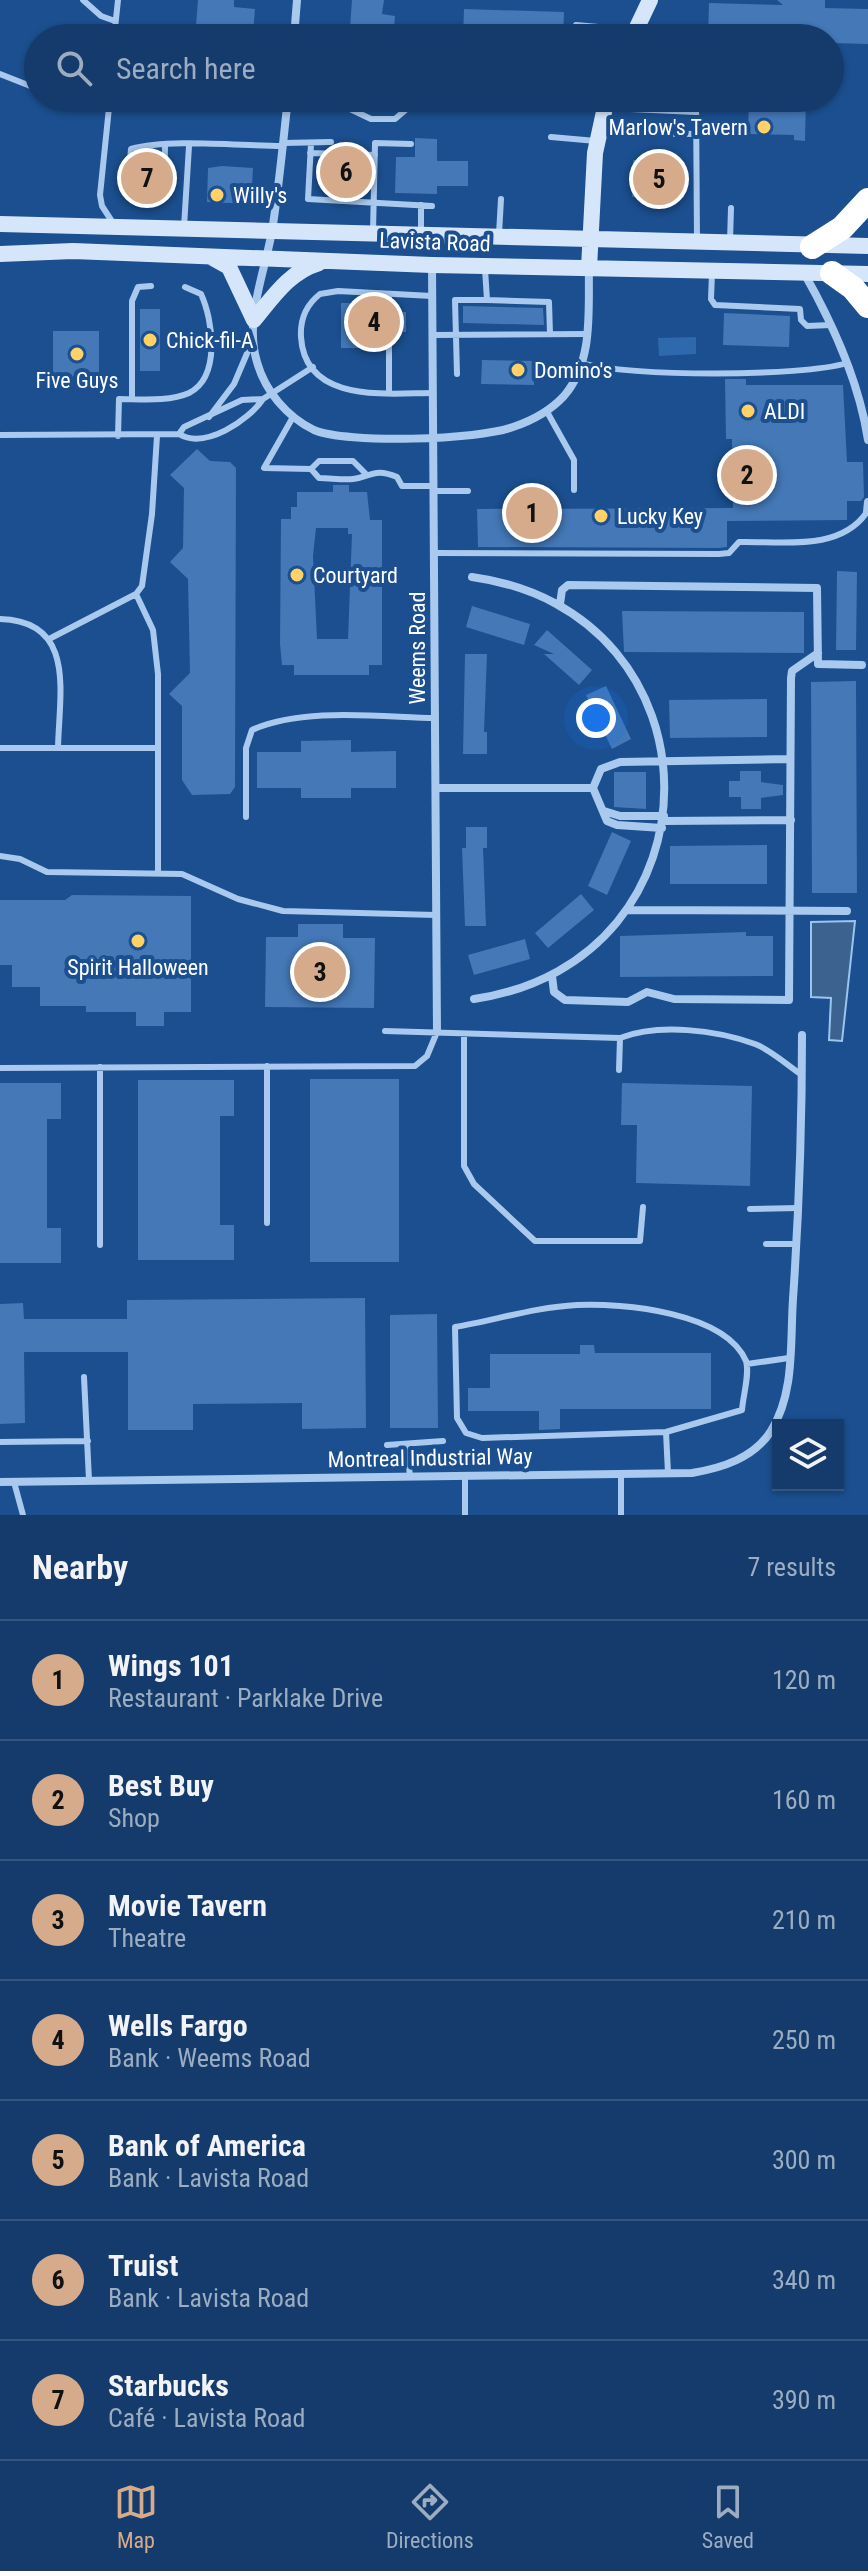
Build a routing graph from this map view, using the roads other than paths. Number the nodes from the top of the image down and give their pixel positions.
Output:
1 (83, 0) edge
2 (118, 0) edge
3 (297, 0) edge
4 (650, 0) edge
5 (115, 21) junction
6 (115, 24) edge
7 (295, 24) edge
8 (639, 24) edge
9 (0, 74) edge
10 (24, 83) edge
11 (109, 112) edge
12 (286, 112) edge
13 (356, 112) edge
14 (403, 112) edge
15 (604, 112) edge
16 (696, 112) edge
17 (696, 134) junction
18 (551, 137) dead end
19 (598, 137) junction
20 (331, 142) dead end
21 (283, 144) junction
22 (311, 144) junction
23 (411, 144) dead end
24 (165, 146) junction
25 (189, 146) junction
26 (310, 153) junction
27 (375, 155) junction
28 (501, 199) dead end
29 (868, 200) edge
30 (374, 203) junction
31 (421, 205) junction
32 (432, 206) dead end
33 (731, 208) dead end
34 (0, 224) edge
35 (114, 224) junction
36 (184, 227) junction
37 (272, 230) junction
38 (373, 233) junction
39 (421, 235) junction
40 (499, 237) junction
41 (590, 241) junction
42 (697, 244) junction
43 (730, 244) junction
44 (868, 246) edge
45 (812, 247) junction
46 (0, 254) edge
47 (210, 256) junction
48 (266, 258) junction
49 (326, 261) junction
50 (432, 265) junction
51 (485, 266) junction
52 (589, 268) junction
53 (712, 270) junction
54 (803, 272) junction
55 (832, 273) junction
56 (868, 274) edge
57 (151, 286) dead end
58 (185, 287) dead end
59 (389, 294) junction
60 (432, 296) junction
61 (487, 300) junction
62 (868, 306) edge
63 (389, 312) dead end
64 (476, 324) dead end
65 (495, 324) dead end
66 (511, 324) dead end
67 (530, 325) dead end
68 (831, 325) junction
69 (254, 328) junction
70 (389, 332) dead end
71 (550, 334) junction
72 (587, 334) junction
73 (433, 335) junction
74 (455, 335) junction
75 (476, 335) junction
76 (495, 335) junction
77 (511, 335) junction
78 (529, 335) junction
79 (582, 363) junction
80 (847, 363) junction
81 (313, 367) junction
82 (457, 374) dead end
83 (272, 393) junction
84 (389, 393) junction
85 (433, 393) junction
86 (132, 399) junction
87 (263, 399) junction
88 (546, 410) junction
89 (293, 417) junction
90 (208, 418) junction
91 (179, 434) junction
92 (0, 435) edge
93 (118, 436) junction
94 (157, 436) junction
95 (434, 437) junction
96 (868, 440) edge
97 (311, 469) junction
98 (365, 473) junction
99 (434, 489) junction
100 (574, 490) dead end
101 (468, 491) dead end
102 (868, 502) edge
103 (867, 512) edge
104 (434, 553) junction
105 (472, 577) dead end
106 (136, 594) junction
107 (560, 604) junction
108 (0, 619) edge
109 (51, 638) junction
110 (818, 653) junction
111 (862, 665) dead end
112 (435, 718) junction
113 (0, 748) edge
114 (58, 748) junction
115 (157, 748) junction
116 (789, 759) junction
117 (664, 760) junction
118 (436, 788) junction
119 (593, 788) junction
120 (246, 817) dead end
121 (791, 820) junction
122 (663, 822) junction
123 (0, 856) edge
124 (158, 871) junction
125 (627, 910) junction
126 (847, 911) dead end
127 (790, 912) junction
128 (436, 915) junction
129 (552, 976) junction
130 (474, 999) dead end
131 (385, 1031) dead end
132 (437, 1032) junction
133 (464, 1034) junction
134 (802, 1035) dead end
135 (620, 1038) junction
136 (267, 1066) junction
137 (100, 1067) junction
138 (0, 1068) edge
139 (619, 1070) dead end
140 (802, 1075) junction
141 (643, 1207) dead end
142 (799, 1208) junction
143 (750, 1209) dead end
144 (267, 1223) dead end
145 (766, 1244) dead end
146 (797, 1244) junction
147 (100, 1245) dead end
148 (789, 1358) junction
149 (747, 1364) junction
150 (84, 1377) dead end
151 (666, 1432) junction
152 (88, 1441) junction
153 (443, 1441) dead end
154 (0, 1442) edge
155 (387, 1445) dead end
156 (407, 1445) junction
157 (668, 1473) junction
158 (621, 1474) junction
159 (465, 1476) junction
160 (410, 1477) junction
161 (89, 1480) junction
162 (0, 1482) edge
163 (14, 1482) junction
164 (23, 1515) edge
165 (465, 1515) edge
166 (621, 1515) edge

1 - 5 lane
2 - 5 lane
3 - 7 street
4 - 8 main road
5 - 6 lane
9 - 10 lane
11 - 35 lane
12 - 21 street
13 - 14 lane
15 - 19 main road
16 - 17 lane
17 - 19 lane
17 - 42 lane
18 - 19 lane
19 - 41 main road
20 - 22 lane
21 - 22 lane
21 - 25 lane
21 - 37 street
22 - 26 lane
23 - 27 lane
24 - 24 lane
24 - 25 lane
25 - 36 lane
26 - 27 lane
26 - 30 lane
27 - 30 lane
28 - 40 lane
29 - 45 highway
30 - 31 lane
30 - 38 lane
31 - 32 lane
31 - 39 lane
33 - 43 lane
34 - 35 main road, Lavista Road
35 - 36 main road, Lavista Road
36 - 37 main road, Lavista Road
37 - 38 main road, Lavista Road
37 - 48 street
38 - 39 main road, Lavista Road
39 - 40 main road, Lavista Road
40 - 41 main road, Lavista Road
41 - 42 main road, Lavista Road
41 - 52 main road
42 - 43 main road, Lavista Road
43 - 45 main road, Lavista Road
44 - 45 main road, Lavista Road
46 - 47 main road, Lavista Road
47 - 48 main road, Lavista Road
47 - 69 main road
48 - 49 main road, Lavista Road
48 - 69 street
49 - 50 main road, Lavista Road
49 - 69 main road
50 - 51 main road, Lavista Road
50 - 60 street, Weems Road
51 - 52 main road, Lavista Road
51 - 61 lane
52 - 53 main road, Lavista Road
52 - 72 street
53 - 54 main road, Lavista Road
53 - 68 lane
54 - 55 main road, Lavista Road
54 - 68 street
55 - 56 main road, Lavista Road
55 - 62 highway
57 - 86 lane
58 - 86 lane
59 - 60 lane
59 - 63 lane
59 - 81 lane
60 - 73 street, Weems Road
61 - 71 lane
61 - 74 lane
64 - 75 lane
65 - 76 lane
66 - 77 lane
67 - 78 lane
68 - 80 street
69 - 83 street
69 - 90 lane
70 - 84 lane
71 - 72 lane
71 - 78 lane
72 - 79 street
73 - 74 lane
73 - 85 street, Weems Road
74 - 75 lane
74 - 82 lane
75 - 76 lane
76 - 77 lane
77 - 78 lane
79 - 80 lane
79 - 88 street
80 - 96 street
81 - 83 lane
81 - 84 lane
83 - 87 lane
83 - 89 street
84 - 85 lane
85 - 95 street, Weems Road
86 - 93 lane
87 - 90 lane
87 - 91 lane
88 - 95 street
88 - 100 lane
89 - 95 street
89 - 97 lane
90 - 91 lane
91 - 94 lane
92 - 93 lane
93 - 94 lane
94 - 106 lane
95 - 99 street, Weems Road
97 - 98 lane
97 - 98 lane
98 - 99 lane
99 - 101 lane
99 - 104 street, Weems Road
102 - 103 street
103 - 104 lane
104 - 112 street, Weems Road
105 - 107 street
106 - 109 lane
106 - 115 lane
107 - 110 street
107 - 117 street
108 - 109 lane
109 - 114 lane
110 - 111 street
110 - 116 street
112 - 118 street, Weems Road
112 - 120 lane
113 - 114 lane
114 - 115 lane
115 - 124 lane
116 - 117 street
116 - 121 street
117 - 119 street
117 - 122 street
118 - 119 street
118 - 128 street, Weems Road
119 - 122 street
121 - 122 street
121 - 127 street
122 - 125 street
123 - 124 lane
124 - 128 lane
125 - 127 street
125 - 129 street
126 - 127 street
127 - 129 street
128 - 132 street, Weems Road
129 - 130 street
131 - 132 lane
132 - 133 lane
132 - 136 lane
133 - 135 lane
133 - 141 lane
134 - 140 street, Montreal Industrial Way
135 - 139 lane
135 - 140 lane
136 - 137 lane
136 - 144 lane
137 - 138 lane
137 - 147 lane
140 - 142 street, Montreal Industrial Way
142 - 143 lane
142 - 146 street, Montreal Industrial Way
145 - 146 lane
146 - 148 street, Montreal Industrial Way
148 - 149 lane
148 - 157 street, Montreal Industrial Way
149 - 151 lane
149 - 151 lane
150 - 152 lane
151 - 157 lane
152 - 154 lane
152 - 161 lane
153 - 156 lane
155 - 156 lane
156 - 160 lane
157 - 158 street, Montreal Industrial Way
158 - 159 street, Montreal Industrial Way
158 - 166 lane
159 - 160 street, Montreal Industrial Way
159 - 165 lane
160 - 161 street, Montreal Industrial Way
161 - 163 street, Montreal Industrial Way
162 - 163 street, Montreal Industrial Way
163 - 164 lane

